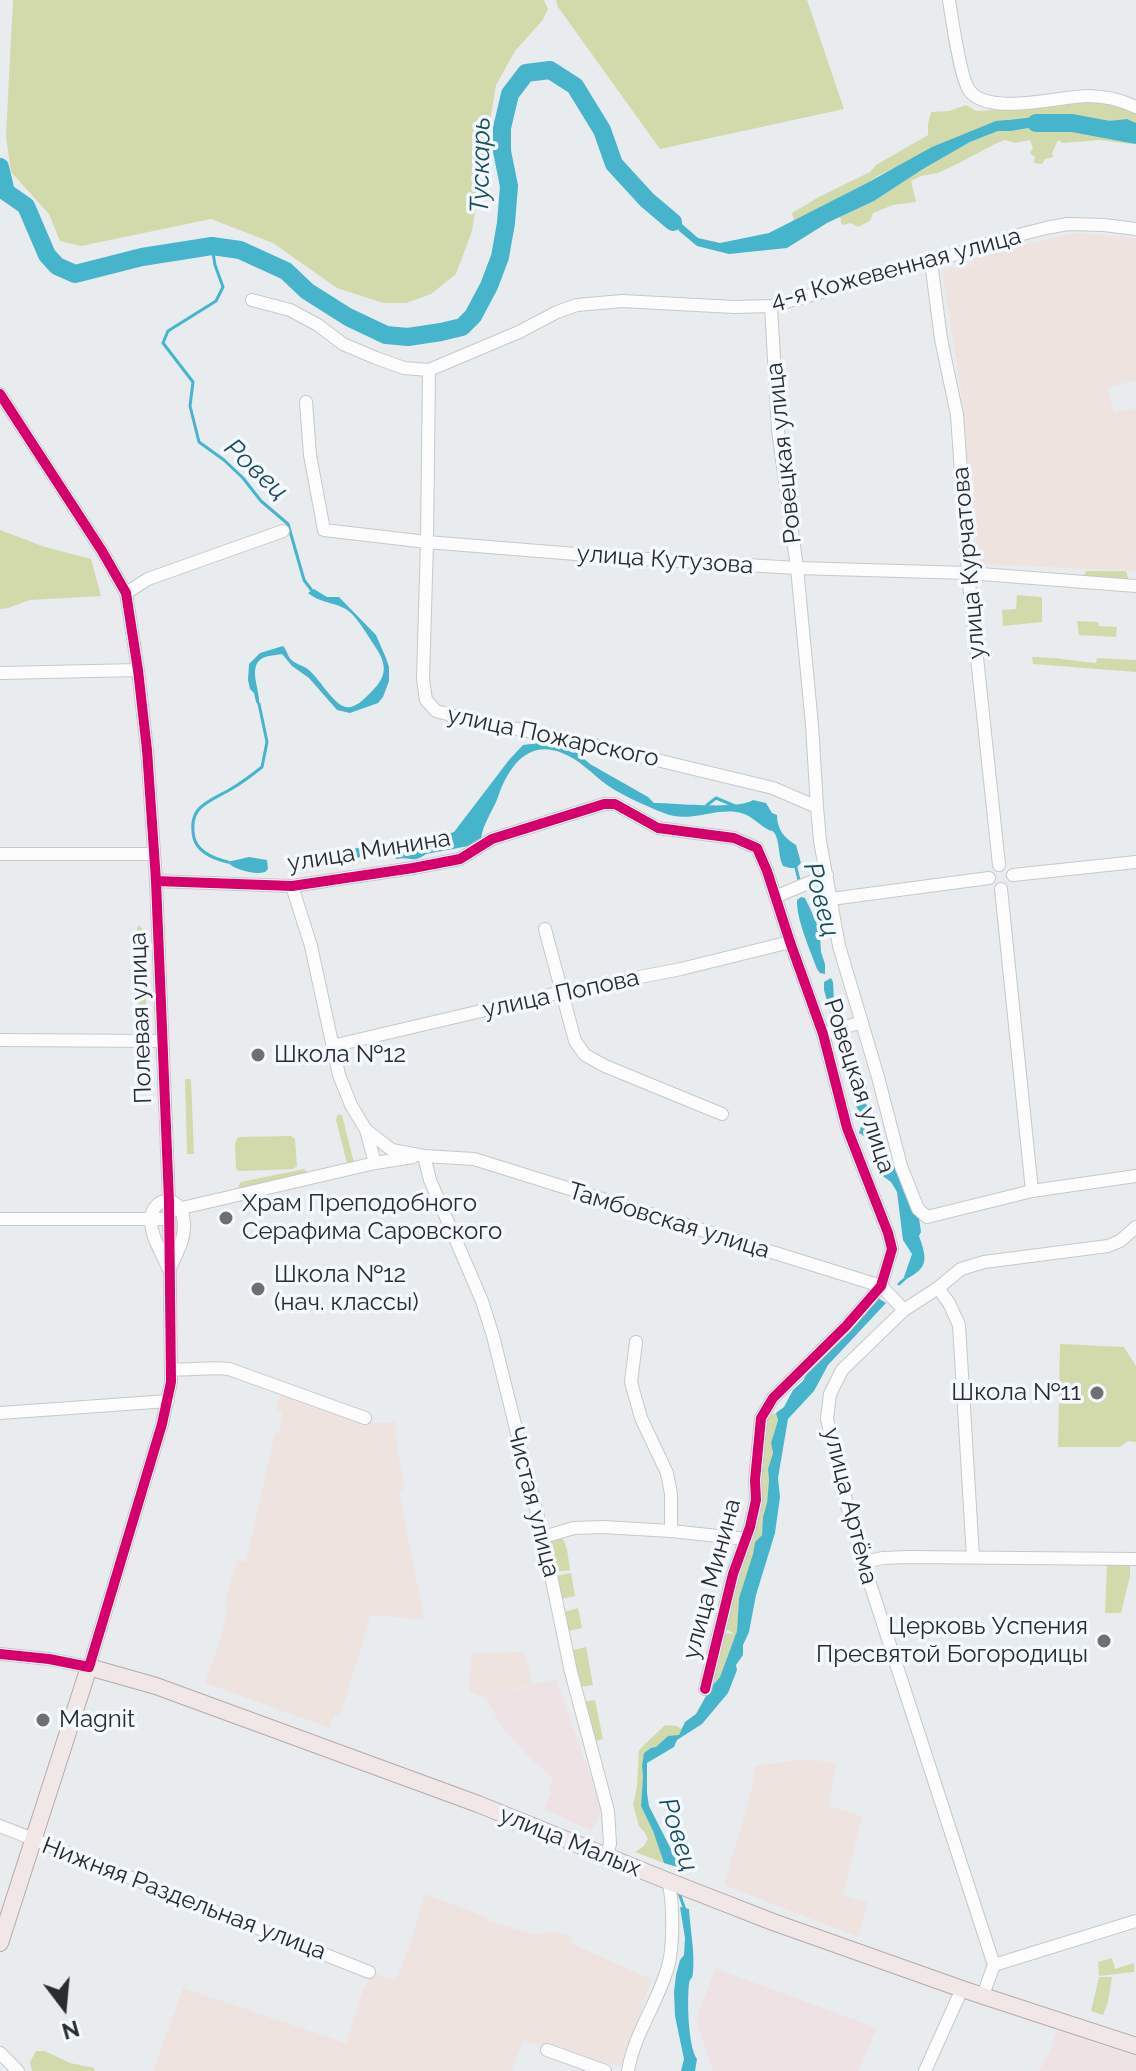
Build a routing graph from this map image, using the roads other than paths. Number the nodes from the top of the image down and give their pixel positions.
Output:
1 (949, 0) edge
2 (1136, 107) edge
3 (1136, 229) edge
4 (931, 262) junction
5 (252, 300) dead end
6 (771, 306) junction
7 (429, 370) junction
8 (0, 394) edge
9 (306, 402) dead end
10 (283, 531) dead end
11 (427, 542) junction
12 (797, 568) junction
13 (968, 573) junction
14 (1136, 586) edge
15 (126, 593) junction
16 (138, 670) junction
17 (0, 673) edge
18 (817, 807) junction
19 (0, 854) edge
20 (153, 854) junction
21 (1136, 862) edge
22 (999, 865) junction
23 (827, 875) junction
24 (1013, 875) junction
25 (989, 878) junction
26 (156, 881) junction
27 (292, 886) junction
28 (1001, 889) junction
29 (775, 897) junction
30 (831, 899) junction
31 (545, 929) dead end
32 (790, 942) junction
33 (562, 992) junction
34 (862, 1022) junction
35 (823, 1034) junction
36 (0, 1040) edge
37 (162, 1041) junction
38 (332, 1046) junction
39 (722, 1114) dead end
40 (366, 1130) junction
41 (424, 1156) junction
42 (375, 1163) junction
43 (1136, 1176) edge
44 (1032, 1191) junction
45 (172, 1210) junction
46 (0, 1219) edge
47 (151, 1220) junction
48 (1136, 1227) edge
49 (170, 1273) junction
50 (881, 1286) junction
51 (938, 1288) junction
52 (904, 1310) junction
53 (636, 1342) dead end
54 (172, 1369) junction
55 (168, 1401) junction
56 (0, 1413) edge
57 (365, 1418) dead end
58 (671, 1531) junction
59 (543, 1537) junction
60 (746, 1539) junction
61 (973, 1557) junction
62 (1136, 1559) edge
63 (863, 1562) junction
64 (0, 1654) edge
65 (89, 1667) junction
66 (705, 1689) dead end
67 (0, 1826) edge
68 (33, 1840) junction
69 (606, 1857) junction
70 (668, 1881) junction
71 (1136, 1921) edge
72 (0, 1943) edge
73 (994, 1965) junction
74 (369, 1972) dead end
75 (962, 1989) junction
76 (983, 1995) junction
77 (1136, 2046) edge
78 (547, 2050) dead end
79 (0, 2053) edge
80 (18, 2071) edge
81 (605, 2071) edge
82 (628, 2071) edge
83 (925, 2071) edge

1 - 2 street
3 - 4 street, 4-я Кожевенная улица
4 - 6 street, 4-я Кожевенная улица
4 - 13 street, улица Курчатова
5 - 7 street
6 - 7 street, 4-я Кожевенная улица
6 - 12 street, Ровецкая улица
7 - 11 street, улица Пожарского
8 - 15 street, Полевая улица
9 - 11 street, улица Кутузова
10 - 15 street
11 - 12 street, улица Кутузова
11 - 18 street, улица Пожарского
12 - 13 street, улица Кутузова
12 - 18 street, Ровецкая улица
13 - 14 street, улица Кутузова
13 - 22 street, улица Курчатова
15 - 16 street, Полевая улица
16 - 17 street
16 - 20 street, Полевая улица
18 - 23 street, Ровецкая улица
19 - 20 street
20 - 26 street, Полевая улица
21 - 24 street
22 - 24 street
22 - 25 street
23 - 29 street
23 - 30 street, Ровецкая улица
24 - 28 street
25 - 28 street
25 - 30 street
26 - 27 street, улица Минина
26 - 37 street, Полевая улица
27 - 29 street, улица Минина
27 - 38 street, Тамбовская улица
28 - 44 street
29 - 32 street, Ровецкая улица
30 - 34 street, Ровецкая улица
31 - 33 street
32 - 33 street, улица Попова
32 - 35 street, Ровецкая улица
33 - 38 street, улица Попова
33 - 39 street
34 - 35 street
34 - 44 street, Ровецкая улица
35 - 50 street, Ровецкая улица
36 - 37 street
37 - 45 street, Полевая улица
38 - 40 street, Тамбовская улица
40 - 41 street, Тамбовская улица
40 - 42 street, Тамбовская улица
41 - 42 street, Тамбовская улица
41 - 50 street, Тамбовская улица
41 - 59 street, Чистая улица
42 - 45 street, Тамбовская улица
43 - 44 street
45 - 47 street, Тамбовская улица
45 - 49 street, Полевая улица
46 - 47 street, Тамбовская улица
47 - 49 street
48 - 51 street, улица Артёма
49 - 54 street, Полевая улица
50 - 52 street, Тамбовская улица
50 - 60 street, улица Минина
51 - 52 street, улица Артёма
51 - 61 street
52 - 63 street, улица Артёма
53 - 58 street
54 - 55 street, Полевая улица
54 - 57 street
55 - 56 street
55 - 65 street, Полевая улица
58 - 59 street
58 - 60 street
59 - 69 street, Чистая улица
60 - 66 street, улица Минина
61 - 62 street
61 - 63 street
63 - 73 street, улица Артёма
64 - 65 street, улица Малых
65 - 68 main road
65 - 69 main road, улица Малых
67 - 68 street, Нижняя Раздельная улица
68 - 72 main road
68 - 74 street, Нижняя Раздельная улица
69 - 70 main road, улица Малых
70 - 75 main road, улица Малых
70 - 82 street
71 - 73 street
73 - 76 street
75 - 76 main road, улица Малых
75 - 83 street
76 - 77 main road, улица Малых
78 - 81 street
79 - 80 street

